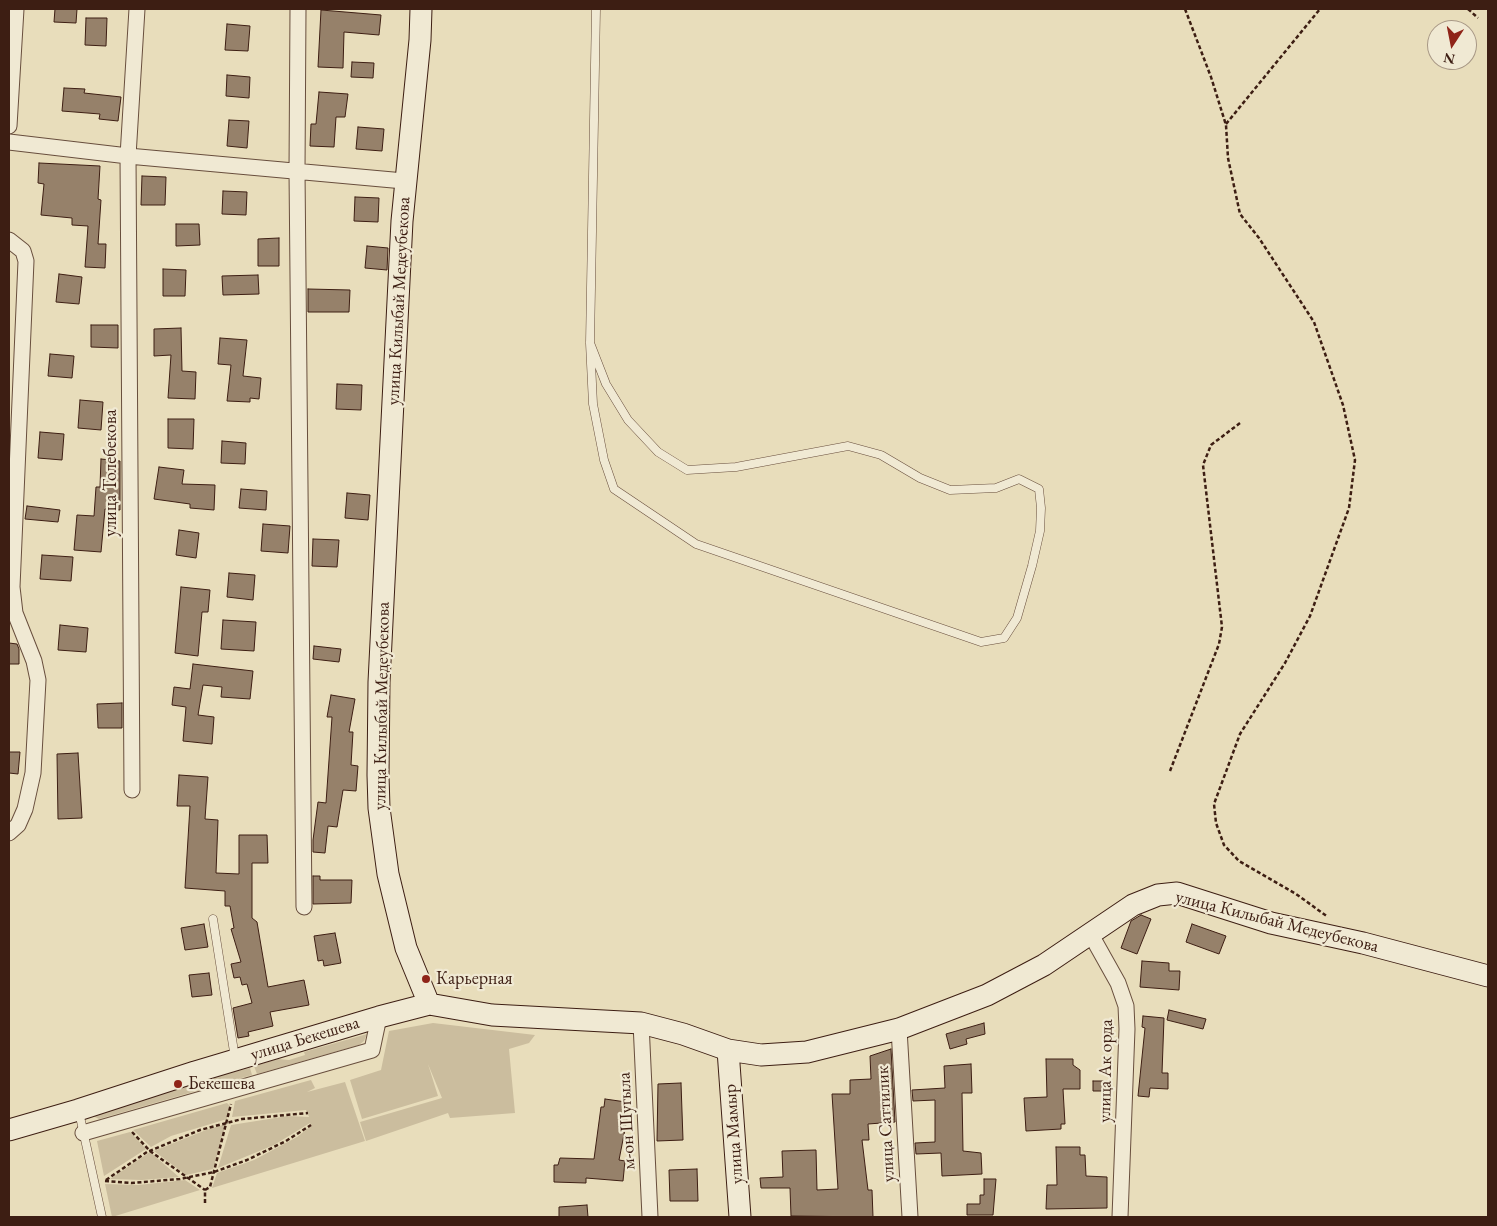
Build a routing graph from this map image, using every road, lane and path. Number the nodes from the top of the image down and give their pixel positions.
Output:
1 (16, 9) edge
2 (137, 9) edge
3 (298, 9) edge
4 (421, 9) edge
5 (596, 9) edge
6 (1185, 9) edge
7 (1320, 9) edge
8 (1468, 9) edge
9 (1478, 18) dead end
10 (1226, 125) junction
11 (9, 126) edge
12 (9, 142) edge
13 (128, 156) junction
14 (297, 171) junction
15 (404, 181) junction
16 (9, 240) edge
17 (590, 343) junction
18 (1240, 423) dead end
19 (1170, 771) dead end
20 (132, 790) dead end
21 (9, 833) edge
22 (304, 907) dead end
23 (213, 919) dead end
24 (1333, 921) dead end
25 (1090, 933) junction
26 (1488, 976) edge
27 (429, 1004) junction
28 (380, 1017) junction
29 (641, 1023) junction
30 (899, 1029) junction
31 (728, 1050) junction
32 (236, 1060) junction
33 (230, 1102) dead end
34 (78, 1110) junction
35 (308, 1113) dead end
36 (228, 1122) junction
37 (311, 1124) dead end
38 (9, 1130) edge
39 (130, 1130) dead end
40 (83, 1133) junction
41 (150, 1151) junction
42 (214, 1172) junction
43 (186, 1178) junction
44 (205, 1190) junction
45 (205, 1203) dead end
46 (102, 1217) edge
47 (650, 1217) edge
48 (740, 1217) edge
49 (910, 1217) edge
50 (1120, 1217) edge

1 - 11 street
2 - 13 street, улица Толебекова
3 - 14 street
4 - 15 main road, улица Килыбай Медеубекова
5 - 17 lane
6 - 10 path
7 - 10 path
8 - 9 path
10 - 24 path
12 - 13 street
13 - 14 street
13 - 20 street, улица Толебекова
14 - 15 street
14 - 22 street
15 - 27 main road, улица Килыбай Медеубекова
16 - 21 street
17 - 17 lane
18 - 19 path
23 - 32 lane
25 - 26 main road, улица Килыбай Медеубекова
25 - 30 main road, улица Килыбай Медеубекова
25 - 50 street, улица Ак орда
27 - 28 main road, улица Бекешева
27 - 29 main road, улица Килыбай Медеубекова
28 - 32 main road, улица Бекешева
28 - 40 street
29 - 31 main road, улица Килыбай Медеубекова
29 - 47 street, м-он Шугыла
30 - 31 main road, улица Килыбай Медеубекова
30 - 49 street, улица Саттилик
31 - 48 main road, улица Мамыр
32 - 34 main road, улица Бекешева
33 - 36 path
34 - 38 main road, улица Бекешева
34 - 40 lane
35 - 36 path
36 - 41 path
36 - 42 path
37 - 42 path
39 - 41 path
40 - 46 lane
41 - 43 path
41 - 43 path
42 - 43 path
42 - 44 path
43 - 44 path
44 - 45 path

